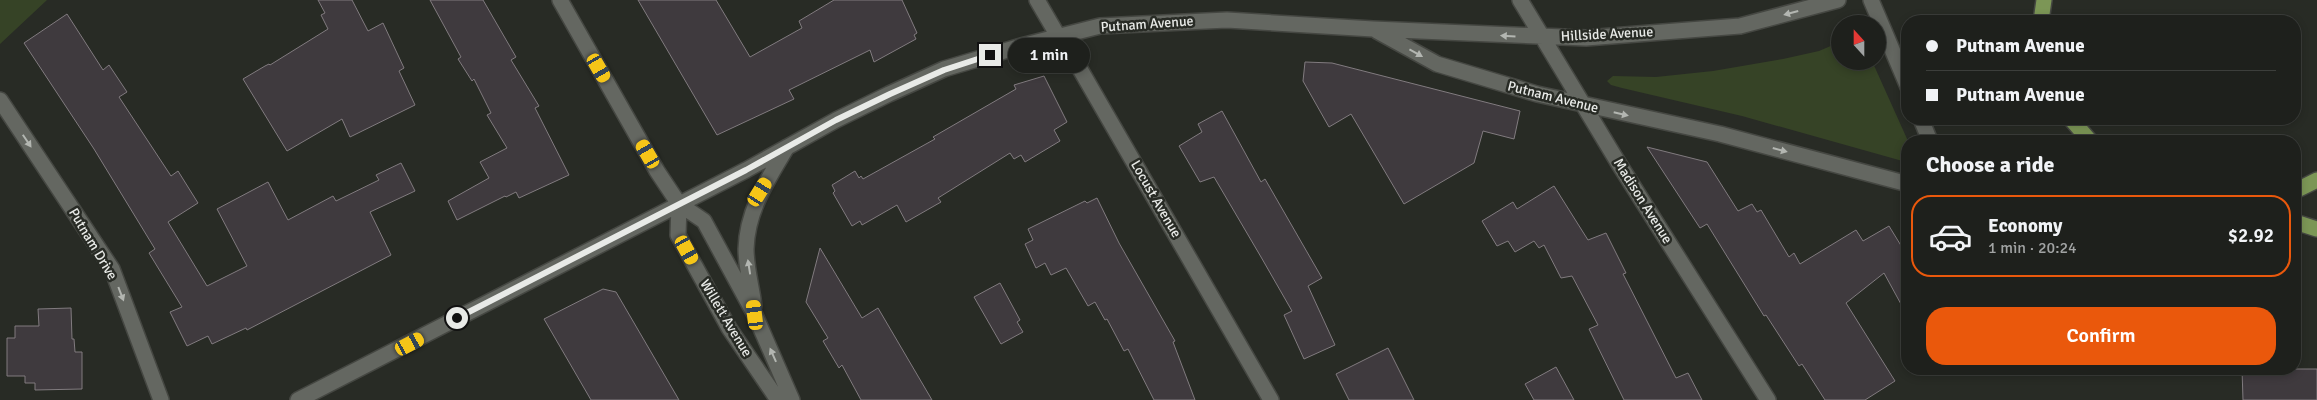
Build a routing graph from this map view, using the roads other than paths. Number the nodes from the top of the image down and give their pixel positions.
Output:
1 (560, 0) edge
2 (1038, 0) edge
3 (1520, 0) edge
4 (1838, 0) edge
5 (1871, 0) edge
6 (2044, 0) edge
7 (2042, 15) edge
8 (1373, 29) junction
9 (1058, 36) junction
10 (1542, 37) junction
11 (1901, 70) edge
12 (0, 100) edge
13 (1584, 105) junction
14 (2076, 125) edge
15 (2085, 135) edge
16 (788, 147) junction
17 (2317, 180) edge
18 (1901, 182) edge
19 (2301, 188) edge
20 (679, 204) junction
21 (2301, 224) edge
22 (2317, 229) edge
23 (755, 315) junction
24 (161, 400) edge
25 (298, 400) edge
26 (778, 400) edge
27 (792, 400) edge
28 (1271, 400) edge
29 (1768, 400) edge

1 - 20 street, Willett Avenue
2 - 9 street, Locust Avenue
3 - 10 street, Madison Avenue
4 -> 10 street, Hillside Avenue
5 - 11 street
6 - 7 main road
8 - 9 street, Putnam Avenue
10 -> 8 street, Hillside Avenue
8 -> 13 street, Putnam Avenue
9 - 16 street, Putnam Avenue
9 - 28 street, Locust Avenue
10 - 13 street, Madison Avenue
12 -> 24 street, Putnam Drive
13 -> 18 street, Putnam Avenue
13 - 29 street, Madison Avenue
14 - 15 main road
16 - 20 street, Putnam Avenue
23 -> 16 street
17 - 19 main road
20 - 23 street, Willett Avenue
20 - 25 street, Putnam Avenue
20 - 26 street, Willett Avenue
21 - 22 main road
27 -> 23 street, Willett Avenue

